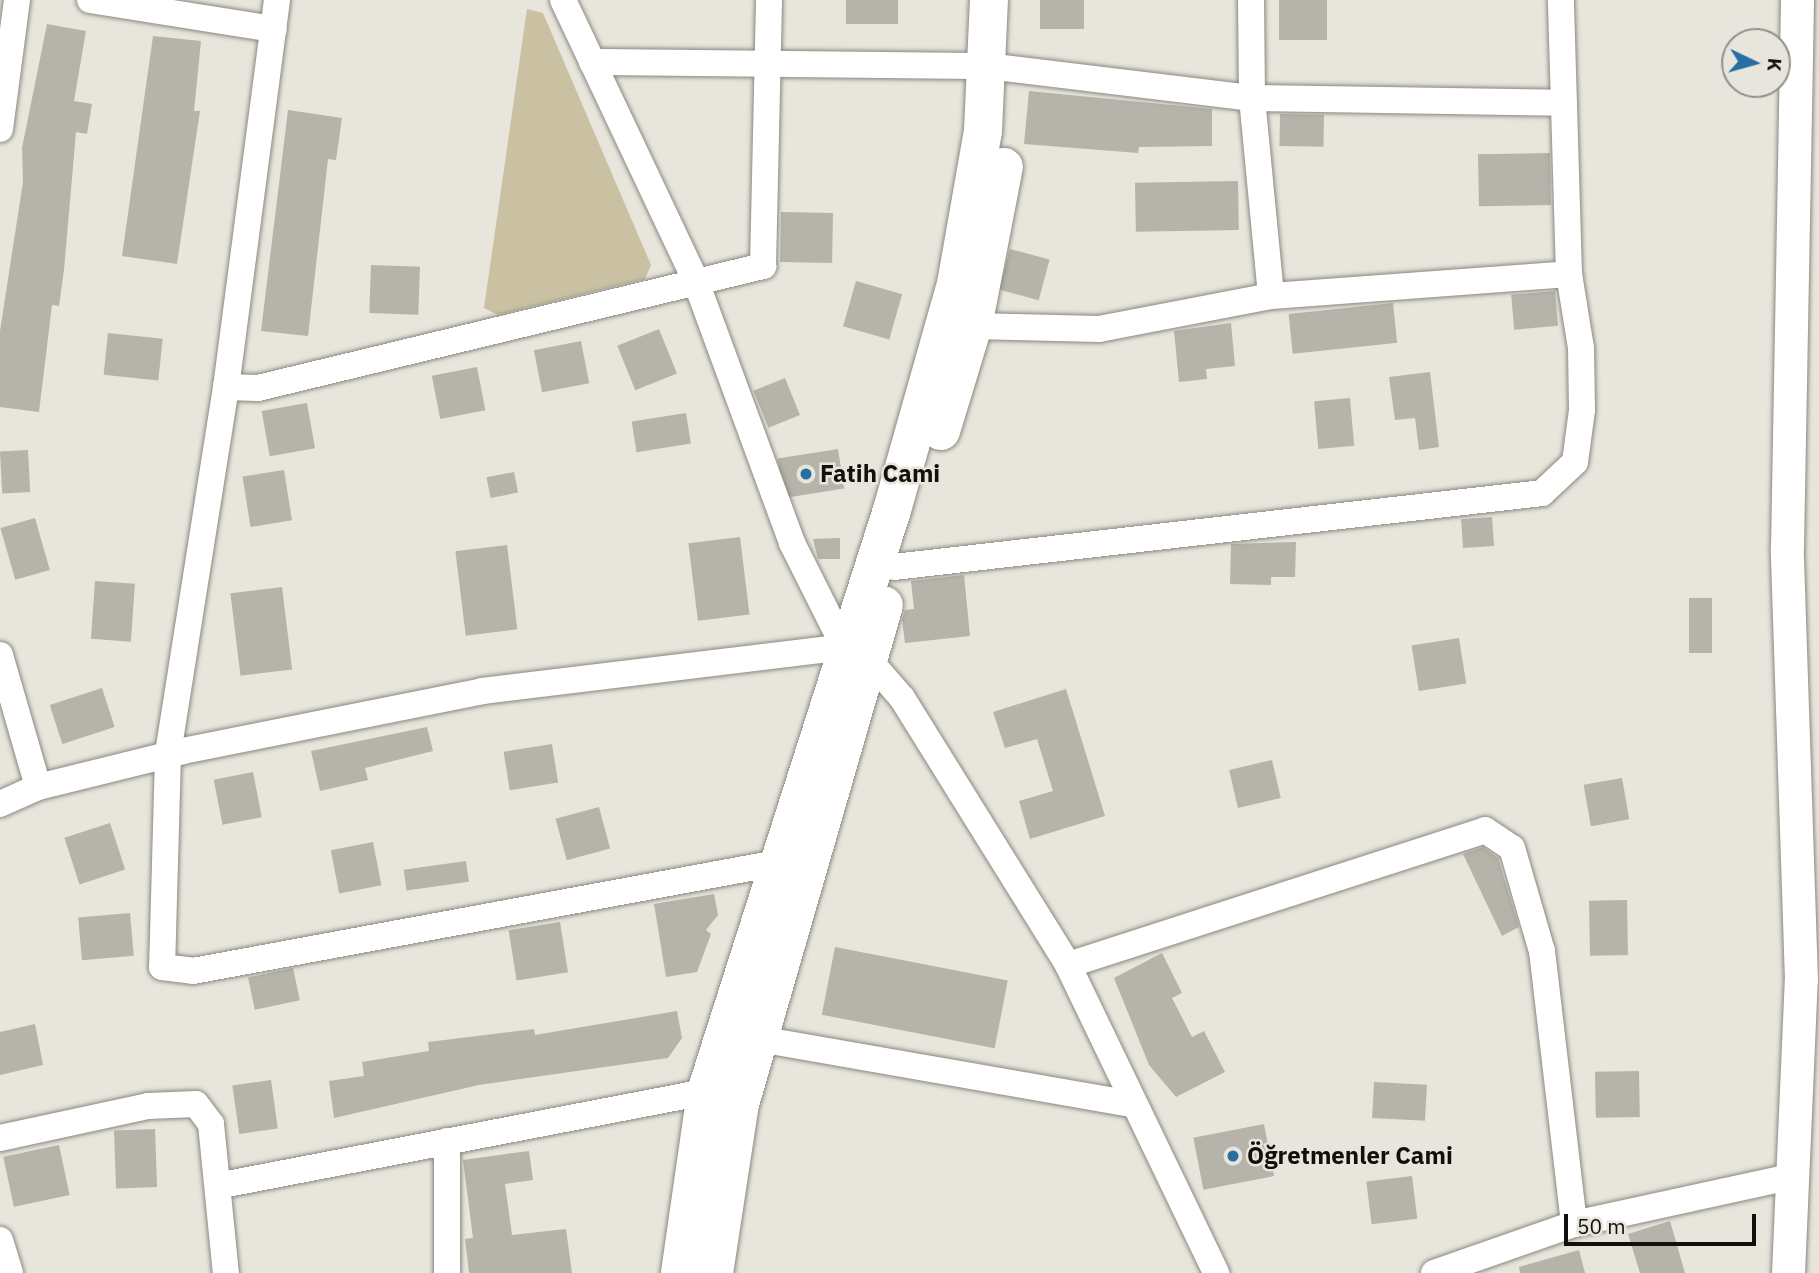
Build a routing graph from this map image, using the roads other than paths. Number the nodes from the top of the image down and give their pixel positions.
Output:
1 (18, 0) edge
2 (90, 0) edge
3 (276, 0) edge
4 (563, 0) edge
5 (769, 0) edge
6 (989, 0) edge
7 (1013, 0) edge
8 (1251, 0) edge
9 (1562, 0) edge
10 (1797, 0) edge
11 (274, 29) junction
12 (592, 62) junction
13 (769, 65) junction
14 (999, 69) junction
15 (1252, 98) junction
16 (1564, 103) junction
17 (0, 129) edge
18 (1570, 274) junction
19 (695, 279) junction
20 (1271, 296) junction
21 (973, 326) junction
22 (226, 387) junction
23 (894, 567) junction
24 (857, 654) junction
25 (0, 655) edge
26 (168, 755) junction
27 (37, 787) junction
28 (0, 804) edge
29 (777, 863) junction
30 (1068, 965) junction
31 (759, 1040) junction
32 (706, 1092) junction
33 (1132, 1104) junction
34 (0, 1138) edge
35 (447, 1142) junction
36 (1795, 1176) junction
37 (222, 1185) junction
38 (1574, 1224) junction
39 (0, 1240) edge
40 (10, 1273) edge
41 (226, 1273) edge
42 (447, 1273) edge
43 (680, 1273) edge
44 (714, 1273) edge
45 (1216, 1273) edge
46 (1434, 1273) edge
47 (1788, 1273) edge

1 - 17 street
2 - 11 street
3 - 11 street
4 - 12 street
5 - 13 street
6 - 14 main road
7 - 14 main road
8 - 15 street
9 - 16 street
10 - 36 street
11 - 22 street
12 - 13 street
12 - 19 street
13 - 14 street
13 - 19 street
14 - 15 street
14 - 21 main road
14 - 24 main road
15 - 16 street
15 - 20 street
16 - 18 street
18 - 20 street
18 - 23 street
19 - 22 street
19 - 24 street
20 - 21 street
21 - 23 main road
22 - 26 street
23 - 24 main road
24 - 26 street
24 - 29 main road
24 - 30 street
24 - 31 main road
25 - 27 street
26 - 27 street
26 - 29 street
27 - 28 street
29 - 32 main road
30 - 33 street
30 - 38 street
31 - 33 street
31 - 44 main road
32 - 35 street
32 - 43 main road
33 - 45 street
34 - 37 street
35 - 37 street
35 - 42 street
36 - 38 street
36 - 47 street
37 - 41 street
38 - 46 street
39 - 40 street

